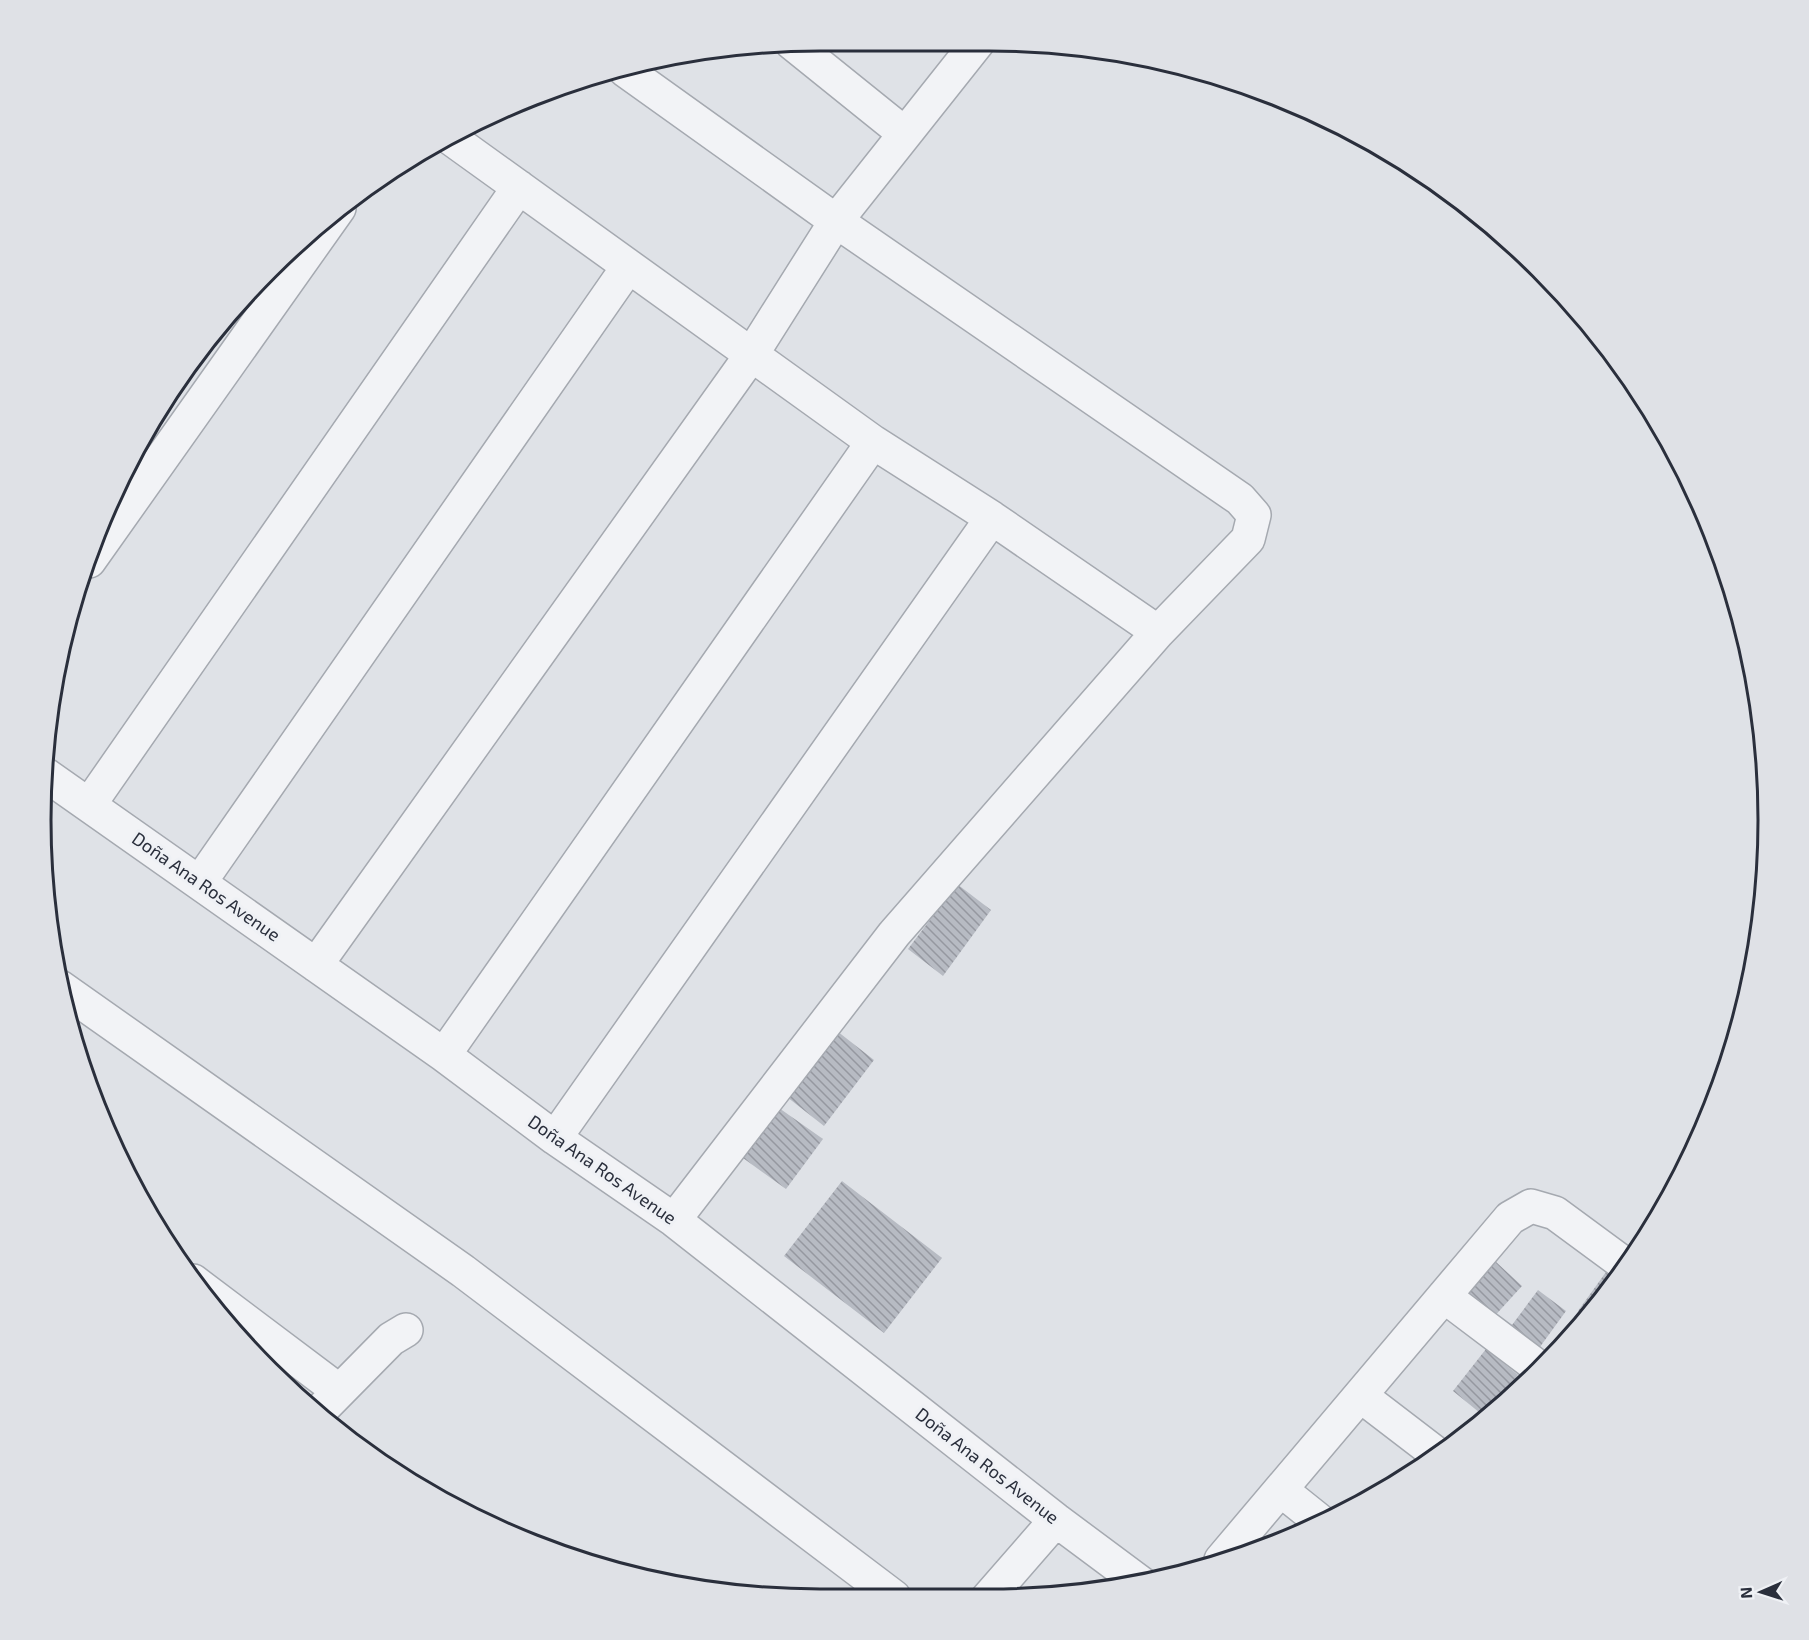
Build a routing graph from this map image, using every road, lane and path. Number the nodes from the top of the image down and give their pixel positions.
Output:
1 (971, 51) edge
2 (803, 52) edge
3 (631, 75) edge
4 (905, 134) junction
5 (457, 142) edge
6 (519, 187) junction
7 (836, 221) junction
8 (318, 238) edge
9 (628, 267) junction
10 (752, 354) junction
11 (873, 442) junction
12 (992, 518) junction
13 (106, 538) edge
14 (1158, 633) junction
15 (53, 780) edge
16 (89, 805) junction
17 (200, 882) junction
18 (316, 965) junction
19 (72, 995) edge
20 (444, 1055) junction
21 (555, 1138) junction
22 (674, 1220) junction
23 (1619, 1260) edge
24 (1444, 1296) junction
25 (236, 1319) edge
26 (406, 1330) dead end
27 (1533, 1364) edge
28 (1361, 1396) junction
29 (328, 1402) edge
30 (1430, 1449) edge
31 (1281, 1490) junction
32 (1314, 1516) edge
33 (1056, 1520) junction
34 (1230, 1550) edge
35 (1130, 1575) edge
36 (883, 1589) edge
37 (996, 1589) edge

1 - 4 street
2 - 4 street
3 - 7 street
4 - 7 street
5 - 6 street
6 - 9 street
6 - 16 street
7 - 10 street
7 - 14 street
8 - 13 street
9 - 10 street
9 - 17 street
10 - 11 street
10 - 18 street
11 - 12 street
11 - 20 street
12 - 14 street
12 - 21 street
14 - 22 street
15 - 16 street, Doña Ana Ros Avenue
16 - 17 street, Doña Ana Ros Avenue
17 - 18 street, Doña Ana Ros Avenue
18 - 20 street, Doña Ana Ros Avenue
19 - 36 street
20 - 21 street, Doña Ana Ros Avenue
21 - 22 street, Doña Ana Ros Avenue
22 - 33 street, Doña Ana Ros Avenue
23 - 24 street
24 - 27 street
24 - 28 street
25 - 29 street
26 - 29 street
28 - 30 street
28 - 31 street
31 - 32 street
31 - 34 street
33 - 35 street, Doña Ana Ros Avenue
33 - 37 street

